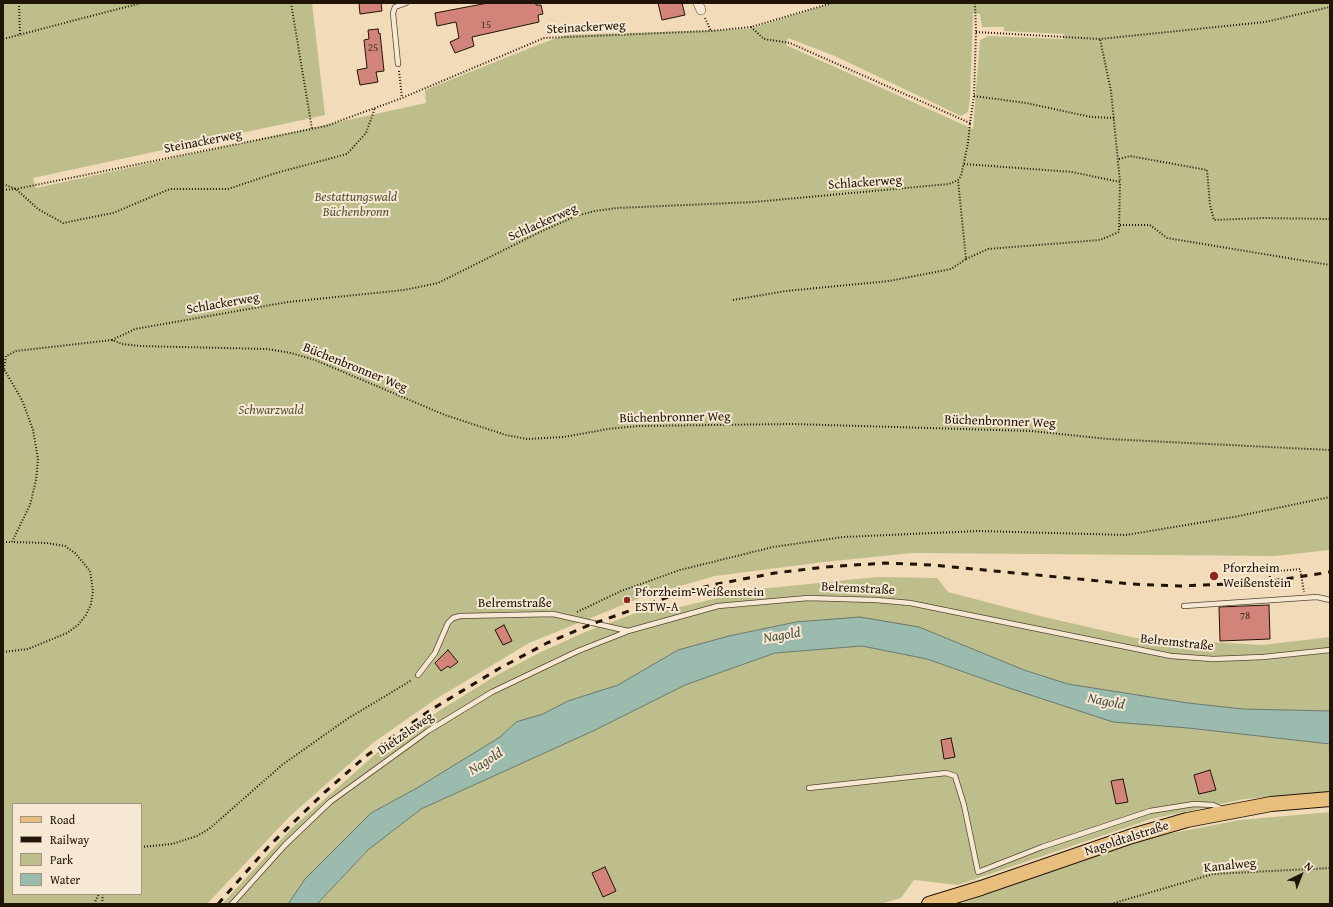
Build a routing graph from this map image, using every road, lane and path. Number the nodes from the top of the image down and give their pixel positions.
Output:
1 (19, 3) edge
2 (141, 3) edge
3 (291, 3) edge
4 (406, 3) edge
5 (832, 3) edge
6 (975, 3) edge
7 (699, 6) edge
8 (1330, 8) edge
9 (751, 27) junction
10 (711, 31) junction
11 (976, 32) junction
12 (20, 35) junction
13 (3, 39) edge
14 (1100, 39) junction
15 (398, 64) joint
16 (974, 96) junction
17 (402, 98) junction
18 (375, 108) junction
19 (1114, 118) junction
20 (970, 123) junction
21 (312, 129) junction
22 (1119, 159) junction
23 (964, 164) junction
24 (958, 180) junction
25 (1120, 182) junction
26 (3, 184) edge
27 (16, 189) junction
28 (3, 190) edge
29 (1330, 219) edge
30 (1120, 225) junction
31 (966, 259) junction
32 (1330, 265) edge
33 (733, 300) dead end
34 (112, 340) junction
35 (4, 369) edge
36 (1330, 450) edge
37 (1330, 497) edge
38 (3, 542) edge
39 (12, 542) junction
40 (1269, 567) dead end
41 (1269, 572) junction
42 (1270, 579) dead end
43 (1303, 586) dead end
44 (1330, 600) edge
45 (1184, 606) dead end
46 (566, 617) junction
47 (628, 632) junction
48 (1330, 650) edge
49 (3, 652) edge
50 (418, 675) joint
51 (809, 788) dead end
52 (1330, 799) edge
53 (1228, 811) junction
54 (142, 847) edge
55 (1330, 868) edge
56 (98, 895) edge
57 (94, 904) edge
58 (232, 904) edge
59 (929, 904) edge
60 (1111, 904) edge

1 - 12 path
2 - 12 path
3 - 21 path
4 - 15 lane
5 - 9 path, Steinackerweg
6 - 11 path
7 - 10 path
8 - 14 path
9 - 10 path, Steinackerweg
9 - 20 path
10 - 17 path, Steinackerweg
11 - 14 path
11 - 16 path
12 - 13 path
14 - 19 path
15 - 17 path
16 - 19 path
16 - 20 path
17 - 18 path, Steinackerweg
18 - 21 path, Steinackerweg
18 - 27 path
19 - 22 path
20 - 23 path
21 - 27 path, Steinackerweg
22 - 25 path
22 - 29 path
23 - 24 path
23 - 25 path
24 - 31 path
24 - 34 path, Schlackerweg
25 - 30 path
26 - 27 path
27 - 28 path, Steinackerweg
30 - 31 path
30 - 32 path
31 - 33 path
34 - 35 path, Büchenbronner Weg
34 - 36 path, Büchenbronner Weg
35 - 39 path
37 - 46 path
38 - 39 path
39 - 49 path
40 - 41 path
41 - 42 path
41 - 43 path
44 - 45 lane
46 - 47 lane, Belremstraße
46 - 50 lane, Belremstraße
47 - 48 lane, Belremstraße
47 - 58 lane, Dietzelsweg
50 - 54 path
51 - 53 lane
52 - 53 main road, Nagoldtalstraße
53 - 59 main road, Nagoldtalstraße
55 - 60 path, Kanalweg
56 - 57 path

